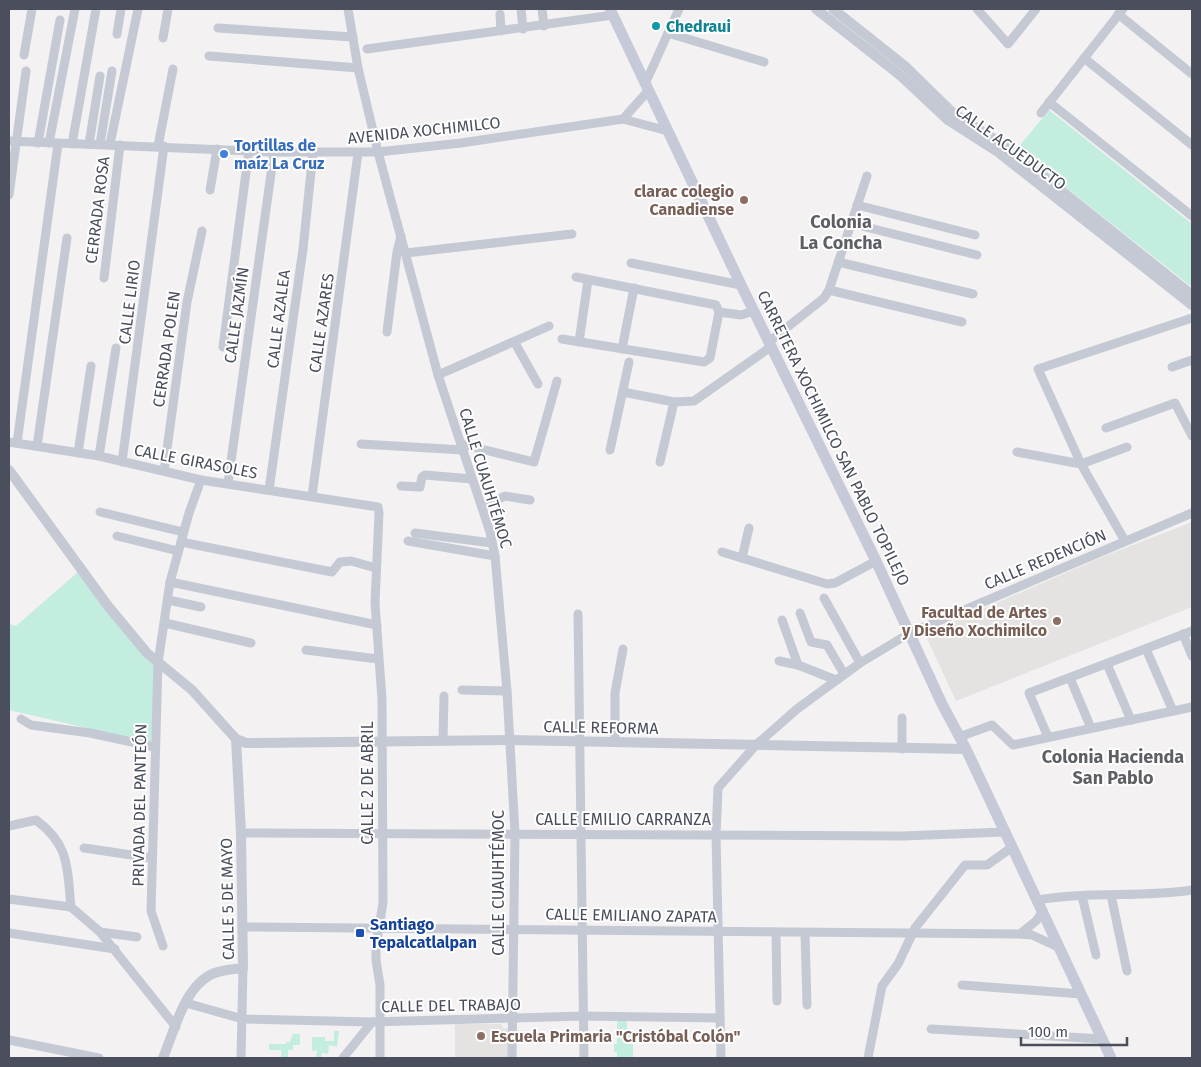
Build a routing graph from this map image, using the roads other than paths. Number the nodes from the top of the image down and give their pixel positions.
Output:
1 (32, 9) edge
2 (76, 9) edge
3 (96, 9) edge
4 (121, 9) edge
5 (138, 9) edge
6 (168, 9) edge
7 (348, 9) edge
8 (521, 9) edge
9 (542, 9) edge
10 (679, 9) edge
11 (816, 9) edge
12 (833, 9) edge
13 (978, 9) edge
14 (1036, 9) edge
15 (611, 12) edge
16 (1120, 12) edge
17 (500, 14) dead end
18 (60, 20) dead end
19 (544, 26) junction
20 (218, 28) dead end
21 (523, 29) junction
22 (502, 31) junction
23 (668, 32) junction
24 (117, 34) dead end
25 (353, 37) junction
26 (163, 38) dead end
27 (367, 49) dead end
28 (24, 55) dead end
29 (209, 56) dead end
30 (1084, 58) junction
31 (764, 62) dead end
32 (358, 68) junction
33 (173, 70) dead end
34 (26, 71) dead end
35 (112, 71) dead end
36 (1192, 74) edge
37 (100, 76) dead end
38 (646, 88) junction
39 (1049, 102) junction
40 (1041, 113) dead end
41 (623, 119) junction
42 (668, 131) junction
43 (13, 141) edge
44 (38, 143) junction
45 (53, 143) junction
46 (72, 144) junction
47 (89, 144) junction
48 (100, 144) junction
49 (115, 144) junction
50 (1192, 145) edge
51 (161, 146) junction
52 (217, 149) junction
53 (249, 150) junction
54 (274, 152) junction
55 (314, 152) junction
56 (378, 152) junction
57 (358, 153) junction
58 (867, 176) dead end
59 (210, 190) dead end
60 (9, 195) edge
61 (857, 204) junction
62 (1192, 216) edge
63 (850, 223) junction
64 (202, 231) dead end
65 (572, 234) dead end
66 (401, 235) junction
67 (975, 235) dead end
68 (67, 238) dead end
69 (406, 254) junction
70 (977, 254) dead end
71 (838, 262) junction
72 (631, 263) dead end
73 (576, 277) dead end
74 (104, 278) dead end
75 (588, 280) junction
76 (741, 285) junction
77 (634, 288) junction
78 (829, 290) junction
79 (973, 294) dead end
80 (1192, 295) edge
81 (1192, 305) edge
82 (754, 311) junction
83 (719, 312) junction
84 (1192, 318) edge
85 (962, 322) dead end
86 (549, 326) dead end
87 (387, 332) dead end
88 (562, 338) dead end
89 (578, 342) junction
90 (515, 343) junction
91 (771, 343) junction
92 (223, 347) dead end
93 (116, 348) dead end
94 (622, 349) junction
95 (1192, 360) edge
96 (629, 362) dead end
97 (91, 366) dead end
98 (1172, 367) dead end
99 (438, 375) junction
100 (557, 381) dead end
101 (538, 384) dead end
102 (623, 392) junction
103 (674, 402) junction
104 (1106, 428) dead end
105 (1192, 436) edge
106 (13, 443) edge
107 (361, 444) dead end
108 (37, 446) junction
109 (462, 447) junction
110 (1127, 447) dead end
111 (610, 450) dead end
112 (1017, 452) dead end
113 (78, 453) junction
114 (99, 456) junction
115 (122, 462) junction
116 (660, 462) dead end
117 (1081, 464) junction
118 (164, 471) junction
119 (11, 476) edge
120 (472, 479) junction
121 (201, 480) junction
122 (228, 484) junction
123 (401, 486) dead end
124 (269, 490) junction
125 (312, 496) junction
126 (530, 500) dead end
127 (378, 507) joint
128 (482, 507) junction
129 (100, 512) dead end
130 (1192, 513) edge
131 (749, 528) dead end
132 (415, 533) dead end
133 (117, 536) dead end
134 (182, 537) junction
135 (408, 541) dead end
136 (1126, 541) junction
137 (492, 543) junction
138 (178, 551) junction
139 (722, 552) dead end
140 (495, 556) junction
141 (742, 558) junction
142 (876, 561) junction
143 (376, 568) junction
144 (170, 582) junction
145 (824, 598) dead end
146 (168, 600) junction
147 (201, 606) dead end
148 (800, 613) dead end
149 (578, 614) dead end
150 (782, 620) dead end
151 (165, 623) junction
152 (377, 625) junction
153 (1192, 631) edge
154 (910, 633) junction
155 (1183, 634) junction
156 (251, 643) dead end
157 (1146, 649) junction
158 (306, 650) dead end
159 (623, 650) dead end
160 (1192, 656) edge
161 (378, 659) junction
162 (779, 661) dead end
163 (158, 663) junction
164 (860, 663) junction
165 (1107, 664) junction
166 (798, 665) junction
167 (844, 674) junction
168 (1070, 678) junction
169 (836, 680) junction
170 (462, 690) dead end
171 (507, 690) junction
172 (444, 696) dead end
173 (1192, 707) edge
174 (1173, 711) junction
175 (902, 718) dead end
176 (21, 719) dead end
177 (1131, 720) junction
178 (1091, 728) junction
179 (959, 737) junction
180 (1048, 737) junction
181 (236, 740) junction
182 (382, 740) junction
183 (443, 740) junction
184 (510, 740) junction
185 (582, 742) junction
186 (615, 742) junction
187 (155, 746) junction
188 (756, 746) junction
189 (902, 749) junction
190 (966, 749) junction
191 (9, 826) edge
192 (1004, 832) junction
193 (241, 834) junction
194 (382, 834) junction
195 (515, 834) junction
196 (583, 834) junction
197 (716, 835) junction
198 (84, 848) dead end
199 (1011, 848) junction
200 (152, 858) junction
201 (1192, 890) edge
202 (1111, 895) junction
203 (1082, 896) junction
204 (9, 899) edge
205 (1037, 900) junction
206 (71, 906) junction
207 (1043, 911) junction
208 (381, 926) junction
209 (243, 927) junction
210 (513, 927) junction
211 (582, 928) junction
212 (100, 932) junction
213 (717, 932) junction
214 (776, 932) junction
215 (9, 933) edge
216 (805, 933) junction
217 (914, 934) junction
218 (1020, 934) junction
219 (137, 937) dead end
220 (164, 946) dead end
221 (1058, 947) junction
222 (115, 950) junction
223 (1096, 954) dead end
224 (243, 968) junction
225 (1127, 971) dead end
226 (962, 985) dead end
227 (1082, 994) junction
228 (777, 1001) dead end
229 (186, 1003) junction
230 (806, 1005) dead end
231 (583, 1016) junction
232 (720, 1018) junction
233 (243, 1019) junction
234 (512, 1019) junction
235 (377, 1022) junction
236 (176, 1027) junction
237 (931, 1029) dead end
238 (1103, 1038) junction
239 (9, 1040) edge
240 (99, 1058) edge
241 (163, 1058) edge
242 (241, 1058) edge
243 (343, 1058) edge
244 (380, 1058) edge
245 (512, 1058) edge
246 (584, 1058) edge
247 (721, 1058) edge
248 (868, 1058) edge
249 (1112, 1058) edge

1 - 28 street
2 - 45 street
3 - 46 street
4 - 24 street
5 - 49 street, CERRADA ROSA
6 - 26 street
7 - 25 street, CALLE CUAUHTÉMOC
8 - 21 street
9 - 19 street
10 - 23 street
11 - 81 street, CALLE ACUEDUCTO
12 - 80 street, CALLE ACUEDUCTO
13 - 14 street
15 - 19 street
15 - 38 main road, CARRETERA XOCHIMILCO SAN PABLO TOPILEJO
16 - 30 street
16 - 36 street
17 - 22 street
18 - 44 street
19 - 21 street
20 - 25 street
21 - 22 street
22 - 27 street
23 - 31 street
23 - 38 street
25 - 32 street, CALLE CUAUHTÉMOC
29 - 32 street
30 - 39 street
30 - 50 street
32 - 56 street, CALLE CUAUHTÉMOC
33 - 51 street, CALLE LIRIO
34 - 43 street
35 - 48 street
37 - 47 street
38 - 41 street
38 - 42 main road, CARRETERA XOCHIMILCO SAN PABLO TOPILEJO
39 - 40 street
39 - 62 street
41 - 42 street
41 - 56 street, AVENIDA XOCHIMILCO
42 - 76 main road, CARRETERA XOCHIMILCO SAN PABLO TOPILEJO
43 - 44 street, AVENIDA XOCHIMILCO
43 - 60 street
44 - 45 street, AVENIDA XOCHIMILCO
45 - 46 street, AVENIDA XOCHIMILCO
45 - 106 street
46 - 47 street, AVENIDA XOCHIMILCO
47 - 48 street, AVENIDA XOCHIMILCO
48 - 49 street, AVENIDA XOCHIMILCO
49 - 51 street, AVENIDA XOCHIMILCO
49 - 74 street, CERRADA ROSA
51 - 52 street, AVENIDA XOCHIMILCO
51 - 115 street, CALLE LIRIO
52 - 53 street, AVENIDA XOCHIMILCO
52 - 59 street
53 - 54 street, AVENIDA XOCHIMILCO
53 - 92 street
54 - 55 street, AVENIDA XOCHIMILCO
54 - 122 street, CALLE JAZMÍN
55 - 57 street, AVENIDA XOCHIMILCO
55 - 124 street, CALLE AZALEA
56 - 57 street, AVENIDA XOCHIMILCO
56 - 66 street, CALLE CUAUHTÉMOC
57 - 125 street, CALLE AZARES
58 - 61 street
61 - 63 street
61 - 67 street
63 - 70 street
63 - 71 street
64 - 118 street, CERRADA POLEN
65 - 69 street
66 - 69 street, CALLE CUAUHTÉMOC
66 - 87 street
68 - 108 street
69 - 99 street, CALLE CUAUHTÉMOC
71 - 78 street
71 - 79 street
72 - 76 street
73 - 75 street
75 - 77 street
75 - 89 street
76 - 82 main road, CARRETERA XOCHIMILCO SAN PABLO TOPILEJO
77 - 83 street
77 - 94 street
78 - 85 street
78 - 91 street
82 - 83 street
82 - 91 main road, CARRETERA XOCHIMILCO SAN PABLO TOPILEJO
83 - 94 street
84 - 117 street
86 - 90 street
88 - 89 street
89 - 94 street
90 - 99 street
90 - 101 street
91 - 103 street
91 - 142 main road, CARRETERA XOCHIMILCO SAN PABLO TOPILEJO
93 - 114 street
95 - 98 street
96 - 102 street
97 - 113 street
99 - 109 street, CALLE CUAUHTÉMOC
100 - 109 street
102 - 103 street
102 - 111 street
103 - 116 street
104 - 105 street
106 - 108 street, CALLE GIRASOLES
107 - 109 street
108 - 113 street, CALLE GIRASOLES
109 - 120 street, CALLE CUAUHTÉMOC
110 - 117 street
112 - 117 street
113 - 114 street, CALLE GIRASOLES
114 - 115 street, CALLE GIRASOLES
115 - 118 street, CALLE GIRASOLES
117 - 136 street
118 - 121 street, CALLE GIRASOLES
119 - 163 street
120 - 123 street
120 - 128 street, CALLE CUAUHTÉMOC
121 - 122 street, CALLE GIRASOLES
121 - 134 street, PRIVADA DEL PANTEÓN
122 - 124 street, CALLE GIRASOLES
124 - 125 street, CALLE GIRASOLES
125 - 127 street, CALLE GIRASOLES
126 - 128 street
127 - 143 street, CALLE 2 DE ABRIL
128 - 137 street, CALLE CUAUHTÉMOC
129 - 134 street
130 - 136 street, CALLE REDENCIÓN
131 - 141 street
132 - 137 street
133 - 138 street
134 - 138 street, PRIVADA DEL PANTEÓN
134 - 143 street
135 - 140 street
136 - 154 street, CALLE REDENCIÓN
137 - 140 street, CALLE CUAUHTÉMOC
138 - 144 street, PRIVADA DEL PANTEÓN
139 - 141 street
140 - 171 street, CALLE CUAUHTÉMOC
141 - 142 street
142 - 154 main road, CARRETERA XOCHIMILCO SAN PABLO TOPILEJO
143 - 152 street, CALLE 2 DE ABRIL
144 - 146 street, PRIVADA DEL PANTEÓN
144 - 152 street
145 - 164 street
146 - 147 street
146 - 151 street, PRIVADA DEL PANTEÓN
148 - 167 street
149 - 185 street
150 - 166 street
151 - 156 street
151 - 163 street, PRIVADA DEL PANTEÓN
152 - 161 street, CALLE 2 DE ABRIL
153 - 155 street
154 - 164 street, CALLE REDENCIÓN
154 - 179 main road, CARRETERA XOCHIMILCO SAN PABLO TOPILEJO
155 - 157 street
155 - 160 street
157 - 165 street
157 - 174 street
158 - 161 street
159 - 186 street
161 - 182 street, CALLE 2 DE ABRIL
162 - 166 street
163 - 181 street
163 - 187 street, PRIVADA DEL PANTEÓN
164 - 167 street, CALLE REDENCIÓN
165 - 168 street
165 - 177 street
166 - 169 street
167 - 169 street, CALLE REDENCIÓN
168 - 178 street
168 - 180 street
169 - 188 street, CALLE REDENCIÓN
170 - 171 street
171 - 184 street, CALLE CUAUHTÉMOC
172 - 183 street
173 - 174 street
174 - 177 street
175 - 189 street
176 - 187 street
177 - 178 street
178 - 180 street
179 - 180 street
179 - 190 main road, CARRETERA XOCHIMILCO SAN PABLO TOPILEJO
181 - 182 street, CALLE REFORMA
181 - 193 street, CALLE 5 DE MAYO
182 - 183 street, CALLE REFORMA
182 - 194 street, CALLE 2 DE ABRIL
183 - 184 street, CALLE REFORMA
184 - 185 street, CALLE REFORMA
184 - 195 street, CALLE CUAUHTÉMOC
185 - 186 street, CALLE REFORMA
185 - 196 street
186 - 188 street, CALLE REFORMA
187 - 200 street, PRIVADA DEL PANTEÓN
188 - 189 street, CALLE REFORMA
188 - 197 street, CALLE REDENCIÓN
189 - 190 street, CALLE REFORMA
190 - 192 main road, CARRETERA XOCHIMILCO SAN PABLO TOPILEJO
191 - 206 street
192 - 197 street, CALLE EMILIO CARRANZA
192 - 199 main road, CARRETERA XOCHIMILCO SAN PABLO TOPILEJO
193 - 194 street, CALLE EMILIO CARRANZA
193 - 209 street, CALLE 5 DE MAYO
194 - 195 street, CALLE EMILIO CARRANZA
194 - 208 street, CALLE 2 DE ABRIL
195 - 196 street, CALLE EMILIO CARRANZA
195 - 210 street, CALLE CUAUHTÉMOC
196 - 197 street, CALLE EMILIO CARRANZA
196 - 211 street
197 - 213 street, CALLE REDENCIÓN
198 - 200 street
199 - 205 main road, CARRETERA XOCHIMILCO SAN PABLO TOPILEJO
199 - 217 street
200 - 220 street, PRIVADA DEL PANTEÓN
201 - 202 street
202 - 203 street
202 - 225 street
203 - 205 street
203 - 223 street
204 - 206 street
205 - 207 main road, CARRETERA XOCHIMILCO SAN PABLO TOPILEJO
206 - 212 street
207 - 218 street
207 - 221 main road, CARRETERA XOCHIMILCO SAN PABLO TOPILEJO
208 - 209 street, CALLE EMILIANO ZAPATA
208 - 210 street, CALLE EMILIANO ZAPATA
208 - 235 street, CALLE 2 DE ABRIL
209 - 224 street, CALLE 5 DE MAYO
210 - 211 street, CALLE EMILIANO ZAPATA
210 - 234 street, CALLE CUAUHTÉMOC
211 - 213 street, CALLE EMILIANO ZAPATA
211 - 231 street
212 - 219 street
212 - 222 street
213 - 214 street, CALLE EMILIANO ZAPATA
213 - 232 street, CALLE REDENCIÓN
214 - 216 street, CALLE EMILIANO ZAPATA
214 - 228 street
215 - 222 street
216 - 217 street, CALLE EMILIANO ZAPATA
216 - 230 street
217 - 218 street, CALLE EMILIANO ZAPATA
217 - 248 street
218 - 221 street, CALLE EMILIANO ZAPATA
221 - 227 main road, CARRETERA XOCHIMILCO SAN PABLO TOPILEJO
222 - 236 street
224 - 229 street
224 - 233 street, CALLE 5 DE MAYO
226 - 227 street
227 - 238 main road, CARRETERA XOCHIMILCO SAN PABLO TOPILEJO
229 - 233 street, CALLE DEL TRABAJO
229 - 236 street
231 - 232 street, CALLE DEL TRABAJO
231 - 234 street, CALLE DEL TRABAJO
231 - 246 street
232 - 247 street, CALLE REDENCIÓN
233 - 235 street, CALLE DEL TRABAJO
233 - 242 street, CALLE 5 DE MAYO
234 - 235 street, CALLE DEL TRABAJO
234 - 245 street, CALLE CUAUHTÉMOC
235 - 243 street
235 - 244 street, CALLE 2 DE ABRIL
236 - 241 street
237 - 238 street
238 - 249 main road, CARRETERA XOCHIMILCO SAN PABLO TOPILEJO
239 - 240 street

